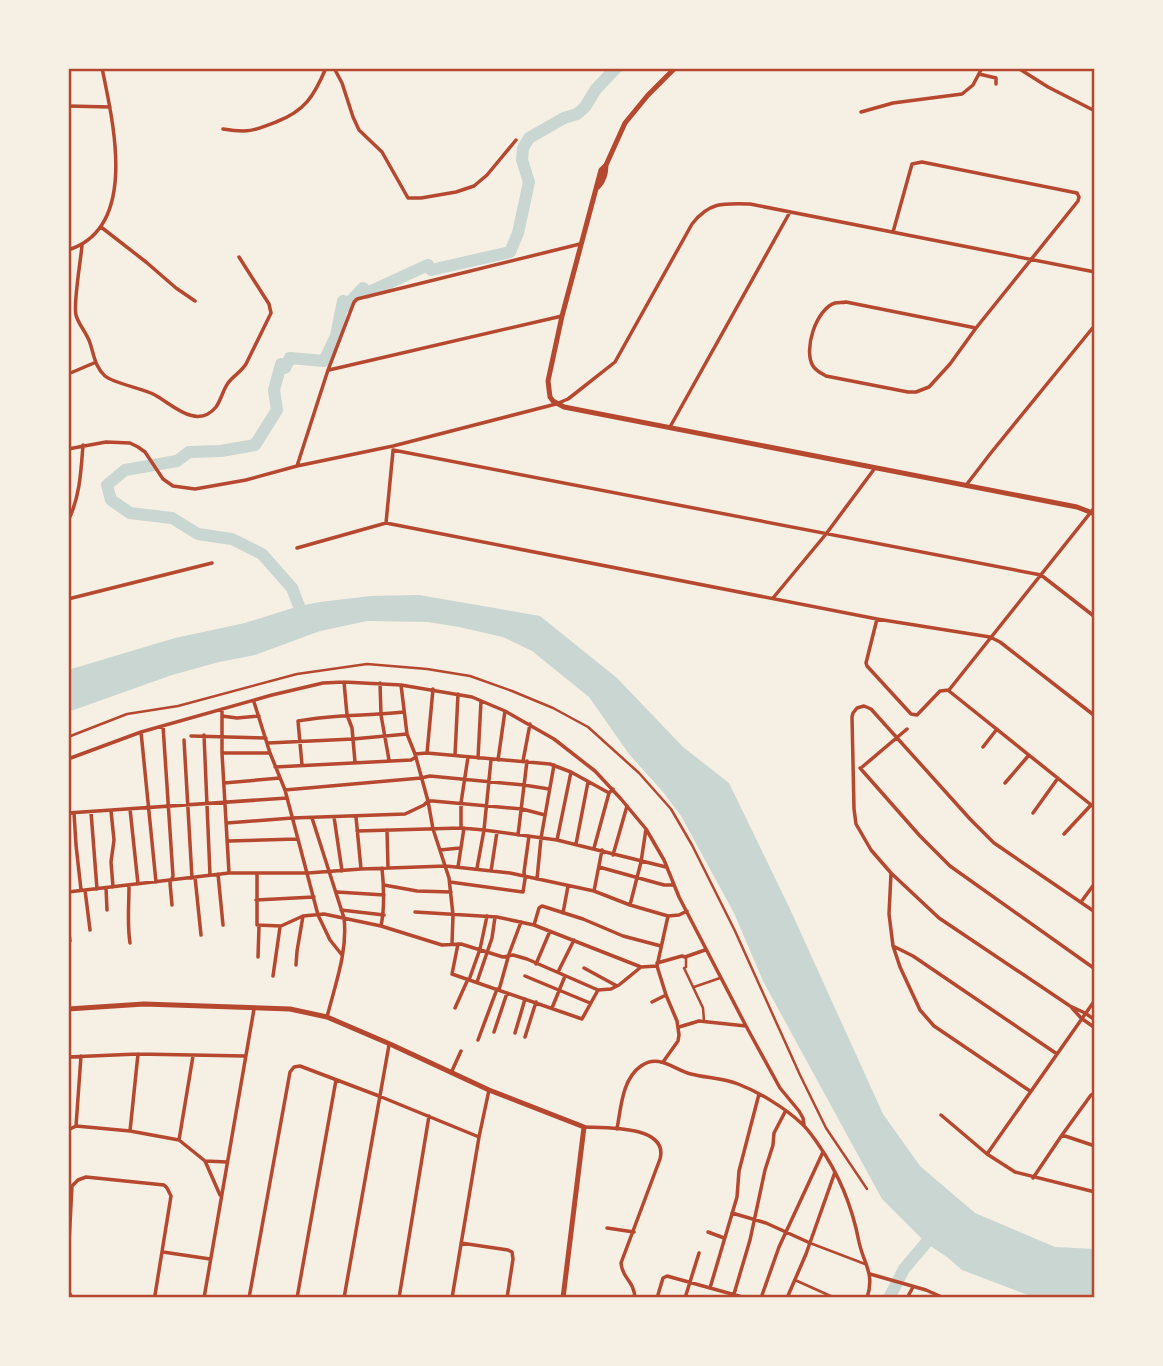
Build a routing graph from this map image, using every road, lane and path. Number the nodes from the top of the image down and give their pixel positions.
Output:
1 (102, 68) edge
2 (326, 68) edge
3 (334, 68) edge
4 (675, 68) edge
5 (982, 68) edge
6 (1018, 68) edge
7 (979, 74) junction
8 (996, 84) dead end
9 (68, 106) edge
10 (110, 107) junction
11 (1095, 111) edge
12 (861, 112) dead end
13 (223, 129) dead end
14 (516, 140) dead end
15 (790, 212) junction
16 (101, 228) junction
17 (893, 232) junction
18 (580, 244) junction
19 (82, 245) junction
20 (68, 250) edge
21 (239, 257) dead end
22 (1031, 260) junction
23 (1095, 272) edge
24 (195, 300) dead end
25 (562, 316) junction
26 (1095, 325) edge
27 (976, 328) junction
28 (94, 363) junction
29 (328, 370) junction
30 (68, 374) edge
31 (556, 404) junction
32 (670, 427) junction
33 (83, 445) junction
34 (393, 448) junction
35 (68, 449) edge
36 (297, 466) junction
37 (875, 468) junction
38 (966, 486) junction
39 (1094, 511) edge
40 (68, 521) edge
41 (386, 523) junction
42 (827, 534) junction
43 (297, 548) dead end
44 (212, 563) dead end
45 (1041, 575) junction
46 (773, 598) junction
47 (68, 599) edge
48 (1095, 617) edge
49 (877, 619) junction
50 (990, 638) junction
51 (344, 682) junction
52 (380, 683) junction
53 (401, 684) junction
54 (433, 690) junction
55 (948, 690) junction
56 (458, 694) junction
57 (481, 700) junction
58 (254, 702) junction
59 (222, 709) junction
60 (505, 711) junction
61 (404, 712) junction
62 (347, 715) junction
63 (381, 715) junction
64 (222, 716) junction
65 (260, 716) junction
66 (1095, 716) edge
67 (530, 724) junction
68 (163, 726) junction
69 (907, 729) dead end
70 (997, 729) junction
71 (141, 732) junction
72 (407, 734) junction
73 (204, 735) junction
74 (191, 736) dead end
75 (222, 736) junction
76 (384, 736) junction
77 (68, 737) edge
78 (897, 738) junction
79 (352, 739) junction
80 (184, 740) dead end
81 (267, 741) junction
82 (300, 743) junction
83 (983, 747) dead end
84 (222, 753) junction
85 (270, 753) junction
86 (427, 753) junction
87 (455, 755) junction
88 (1028, 755) junction
89 (416, 756) junction
90 (468, 757) junction
91 (478, 758) junction
92 (68, 759) edge
93 (389, 760) junction
94 (491, 760) junction
95 (498, 760) junction
96 (525, 761) junction
97 (355, 762) junction
98 (302, 765) junction
99 (554, 765) junction
100 (275, 767) junction
101 (860, 768) junction
102 (571, 772) junction
103 (854, 773) junction
104 (280, 778) junction
105 (421, 778) junction
106 (1058, 778) junction
107 (466, 779) junction
108 (489, 781) junction
109 (588, 782) junction
110 (224, 783) junction
111 (1005, 783) dead end
112 (524, 785) junction
113 (549, 789) junction
114 (613, 789) junction
115 (285, 790) junction
116 (609, 793) junction
117 (287, 798) junction
118 (428, 802) junction
119 (225, 803) junction
120 (461, 803) junction
121 (187, 804) junction
122 (206, 804) junction
123 (169, 806) junction
124 (485, 806) junction
125 (627, 806) junction
126 (1093, 806) edge
127 (149, 807) junction
128 (130, 809) junction
129 (522, 809) junction
130 (111, 811) junction
131 (91, 812) junction
132 (71, 813) edge
133 (1033, 813) dead end
134 (545, 815) junction
135 (334, 817) junction
136 (356, 817) junction
137 (292, 818) junction
138 (312, 818) junction
139 (227, 823) junction
140 (462, 828) junction
141 (433, 829) junction
142 (646, 829) junction
143 (387, 830) junction
144 (484, 830) junction
145 (357, 831) junction
146 (497, 832) junction
147 (1064, 834) dead end
148 (519, 835) junction
149 (529, 836) junction
150 (541, 838) junction
151 (297, 839) junction
152 (557, 840) junction
153 (228, 841) junction
154 (576, 844) junction
155 (460, 848) junction
156 (594, 848) junction
157 (440, 850) junction
158 (602, 850) junction
159 (613, 855) junction
160 (641, 862) junction
161 (446, 866) junction
162 (458, 867) junction
163 (599, 867) junction
164 (667, 867) junction
165 (382, 868) junction
166 (388, 868) junction
167 (361, 869) junction
168 (477, 869) junction
169 (342, 870) junction
170 (329, 871) junction
171 (491, 871) junction
172 (229, 873) junction
173 (257, 873) junction
174 (308, 873) junction
175 (891, 873) junction
176 (218, 874) junction
177 (210, 875) junction
178 (194, 877) junction
179 (525, 877) junction
180 (637, 878) junction
181 (537, 879) junction
182 (171, 881) junction
183 (450, 882) junction
184 (156, 883) junction
185 (1095, 883) edge
186 (138, 884) junction
187 (129, 885) junction
188 (674, 885) junction
189 (384, 886) junction
190 (568, 886) junction
191 (113, 887) junction
192 (106, 888) junction
193 (97, 889) junction
194 (83, 890) junction
195 (594, 891) junction
196 (68, 892) edge
197 (336, 892) junction
198 (451, 892) junction
199 (384, 895) junction
200 (314, 897) junction
201 (256, 900) junction
202 (1081, 902) junction
203 (172, 905) dead end
204 (630, 905) junction
205 (107, 910) dead end
206 (341, 910) junction
207 (687, 911) junction
208 (415, 912) dead end
209 (563, 912) junction
210 (1095, 912) edge
211 (318, 915) junction
212 (384, 915) junction
213 (453, 915) junction
214 (303, 916) junction
215 (487, 916) junction
216 (668, 916) junction
217 (495, 917) junction
218 (344, 918) junction
219 (521, 922) junction
220 (223, 925) dead end
221 (258, 925) junction
222 (534, 925) junction
223 (281, 926) junction
224 (381, 926) junction
225 (68, 927) edge
226 (90, 930) dead end
227 (550, 931) junction
228 (201, 935) dead end
229 (573, 940) junction
230 (70, 942) dead end
231 (130, 943) dead end
232 (452, 944) junction
233 (458, 944) junction
234 (661, 946) junction
235 (893, 946) junction
236 (480, 949) junction
237 (706, 950) junction
238 (487, 951) junction
239 (342, 955) junction
240 (509, 956) junction
241 (258, 957) dead end
242 (685, 957) junction
243 (536, 964) junction
244 (296, 965) dead end
245 (657, 965) junction
246 (641, 967) junction
247 (584, 968) dead end
248 (1095, 969) edge
249 (558, 972) junction
250 (273, 976) dead end
251 (526, 976) dead end
252 (565, 976) junction
253 (720, 978) junction
254 (469, 979) junction
255 (477, 983) junction
256 (617, 986) junction
257 (693, 987) junction
258 (559, 989) junction
259 (498, 990) junction
260 (598, 990) junction
261 (507, 993) junction
262 (666, 995) junction
263 (526, 999) junction
264 (1095, 1000) edge
265 (536, 1002) junction
266 (652, 1002) dead end
267 (590, 1003) junction
268 (1070, 1006) junction
269 (254, 1007) junction
270 (455, 1008) dead end
271 (552, 1008) junction
272 (68, 1009) edge
273 (1086, 1013) junction
274 (327, 1017) junction
275 (1081, 1018) junction
276 (1095, 1020) edge
277 (704, 1021) junction
278 (746, 1026) junction
279 (679, 1027) junction
280 (1095, 1028) edge
281 (494, 1032) dead end
282 (515, 1033) dead end
283 (525, 1037) dead end
284 (478, 1040) dead end
285 (390, 1044) junction
286 (461, 1051) dead end
287 (138, 1054) junction
288 (1057, 1054) junction
289 (193, 1055) junction
290 (81, 1056) junction
291 (245, 1056) junction
292 (68, 1057) edge
293 (663, 1062) junction
294 (451, 1073) junction
295 (336, 1080) junction
296 (489, 1090) junction
297 (1030, 1091) junction
298 (1095, 1093) edge
299 (759, 1094) junction
300 (379, 1096) junction
301 (786, 1111) junction
302 (941, 1115) dead end
303 (429, 1116) junction
304 (804, 1125) junction
305 (76, 1126) junction
306 (584, 1127) junction
307 (617, 1129) junction
308 (68, 1130) edge
309 (130, 1130) junction
310 (1062, 1135) junction
311 (479, 1137) junction
312 (179, 1140) junction
313 (1095, 1146) edge
314 (823, 1152) junction
315 (987, 1154) junction
316 (205, 1161) junction
317 (227, 1161) junction
318 (835, 1171) junction
319 (1033, 1178) junction
320 (867, 1189) dead end
321 (1095, 1192) edge
322 (221, 1198) junction
323 (732, 1213) junction
324 (755, 1220) junction
325 (607, 1228) dead end
326 (634, 1232) junction
327 (785, 1232) junction
328 (708, 1233) dead end
329 (69, 1237) edge
330 (724, 1238) junction
331 (461, 1243) junction
332 (810, 1243) junction
333 (163, 1252) junction
334 (699, 1253) dead end
335 (210, 1259) junction
336 (68, 1262) edge
337 (865, 1264) junction
338 (870, 1274) junction
339 (795, 1280) junction
340 (690, 1283) junction
341 (913, 1287) junction
342 (709, 1288) junction
343 (68, 1290) edge
344 (737, 1296) edge
345 (72, 1298) edge
346 (153, 1298) edge
347 (204, 1298) edge
348 (249, 1298) edge
349 (296, 1298) edge
350 (344, 1298) edge
351 (399, 1298) edge
352 (452, 1298) edge
353 (507, 1298) edge
354 (563, 1298) edge
355 (635, 1298) edge
356 (657, 1298) edge
357 (685, 1298) edge
358 (746, 1298) edge
359 (761, 1298) edge
360 (787, 1298) edge
361 (835, 1298) edge
362 (867, 1298) edge
363 (907, 1298) edge
364 (944, 1298) edge

1 - 10 street
2 - 13 street
3 - 14 street
4 - 18 street
5 - 7 street
6 - 11 street
7 - 8 street
7 - 12 street
9 - 10 street
10 - 16 street
15 - 17 street
15 - 31 street
15 - 32 street
16 - 19 street
16 - 24 street
17 - 22 street
17 - 22 street
18 - 25 street
18 - 29 street
19 - 20 street
19 - 28 street
21 - 28 street
22 - 23 street
22 - 27 street
25 - 29 street
25 - 31 street
26 - 38 street
27 - 27 street
28 - 30 street
29 - 36 street
31 - 32 street
31 - 34 street
32 - 37 street
33 - 35 street
33 - 36 street
33 - 40 street
34 - 36 street
34 - 41 street
34 - 42 street
37 - 38 street
37 - 42 street
38 - 39 street
39 - 45 street
41 - 43 street
41 - 46 street
42 - 45 street
42 - 46 street
44 - 47 street
45 - 48 street
45 - 50 street
46 - 49 street
49 - 50 street
49 - 55 street
50 - 55 street
50 - 66 street
51 - 52 street
51 - 58 street
51 - 62 street
52 - 53 street
52 - 63 street
53 - 54 street
53 - 61 street
54 - 56 street
54 - 86 street
55 - 70 street
56 - 57 street
56 - 87 street
57 - 60 street
57 - 91 street
58 - 59 street
58 - 65 street
59 - 64 street
59 - 68 street
60 - 67 street
60 - 95 street
61 - 63 street
61 - 72 street
62 - 63 street
62 - 79 street
62 - 82 street
63 - 76 street
64 - 65 street
64 - 75 street
65 - 81 street
67 - 96 street
67 - 114 street
68 - 71 street
68 - 123 street
69 - 78 street
70 - 83 street
70 - 88 street
71 - 92 street
71 - 127 street
72 - 76 street
72 - 89 street
73 - 74 street
73 - 75 street
73 - 122 street
75 - 81 street
75 - 84 street
76 - 79 street
76 - 93 street
77 - 320 street
78 - 101 street
78 - 103 street
78 - 202 street
79 - 82 street
79 - 97 street
80 - 121 street
81 - 82 street
81 - 85 street
82 - 98 street
84 - 85 street
84 - 110 street
85 - 100 street
86 - 87 street
86 - 89 street
87 - 90 street
88 - 106 street
88 - 111 street
89 - 93 street
89 - 105 street
90 - 91 street
90 - 107 street
91 - 94 street
93 - 97 street
94 - 95 street
94 - 108 street
95 - 96 street
96 - 99 street
96 - 112 street
97 - 98 street
98 - 100 street
99 - 102 street
99 - 113 street
100 - 104 street
101 - 103 street
101 - 248 street
102 - 109 street
102 - 152 street
103 - 175 street
104 - 110 street
104 - 115 street
105 - 107 street
105 - 115 street
105 - 118 street
106 - 126 street
106 - 133 street
107 - 108 street
107 - 120 street
108 - 112 street
108 - 124 street
109 - 116 street
109 - 154 street
110 - 119 street
112 - 113 street
112 - 129 street
113 - 134 street
114 - 116 street
114 - 125 street
115 - 117 street
116 - 156 street
117 - 119 street
117 - 137 street
118 - 120 street
118 - 136 street
118 - 141 street
119 - 122 street
119 - 139 street
120 - 124 street
120 - 140 street
121 - 122 street
121 - 123 street
121 - 178 street
122 - 177 street
123 - 127 street
123 - 182 street
124 - 129 street
124 - 144 street
125 - 142 street
125 - 159 street
126 - 147 street
127 - 128 street
127 - 184 street
128 - 130 street
128 - 186 street
129 - 134 street
129 - 148 street
130 - 131 street
130 - 191 street
131 - 132 street
131 - 193 street
132 - 194 street
134 - 150 street
135 - 136 street
135 - 138 street
135 - 169 street
136 - 145 street
137 - 138 street
137 - 139 street
137 - 151 street
138 - 170 street
139 - 153 street
140 - 141 street
140 - 144 street
140 - 155 street
141 - 143 street
141 - 157 street
142 - 160 street
142 - 164 street
143 - 145 street
143 - 166 street
144 - 146 street
144 - 168 street
145 - 167 street
146 - 148 street
146 - 171 street
148 - 149 street
149 - 150 street
149 - 179 street
150 - 152 street
150 - 181 street
151 - 153 street
151 - 174 street
152 - 154 street
153 - 172 street
154 - 156 street
155 - 157 street
155 - 162 street
156 - 158 street
157 - 161 street
158 - 159 street
158 - 163 street
159 - 160 street
160 - 164 street
160 - 180 street
161 - 162 street
161 - 166 street
161 - 183 street
162 - 168 street
163 - 180 street
163 - 195 street
164 - 188 street
165 - 166 street
165 - 167 street
165 - 189 street
167 - 169 street
168 - 171 street
169 - 170 street
170 - 174 street
170 - 197 street
171 - 179 street
172 - 173 street
172 - 176 street
173 - 174 street
173 - 201 street
174 - 200 street
175 - 235 street
175 - 268 street
176 - 177 street
176 - 220 street
177 - 178 street
178 - 182 street
178 - 228 street
179 - 181 street
179 - 183 street
180 - 188 street
180 - 204 street
181 - 190 street
182 - 184 street
182 - 203 street
183 - 198 street
184 - 186 street
185 - 202 street
186 - 187 street
187 - 191 street
187 - 231 street
188 - 207 street
189 - 198 street
189 - 199 street
190 - 195 street
190 - 209 street
191 - 192 street
192 - 193 street
192 - 205 street
193 - 194 street
194 - 196 street
194 - 226 street
195 - 204 street
197 - 199 street
197 - 206 street
198 - 213 street
199 - 212 street
200 - 201 street
200 - 211 street
201 - 221 street
202 - 210 street
204 - 216 street
206 - 212 street
206 - 218 street
207 - 216 street
207 - 237 street
208 - 213 street
209 - 222 street
209 - 234 street
211 - 214 street
211 - 218 street
211 - 239 street
212 - 224 street
213 - 215 street
213 - 232 street
214 - 223 street
214 - 244 street
215 - 217 street
215 - 236 street
216 - 234 street
217 - 219 street
217 - 238 street
218 - 224 street
218 - 239 street
219 - 222 street
219 - 240 street
221 - 223 street
221 - 241 street
222 - 227 street
223 - 250 street
224 - 232 street
225 - 230 street
227 - 229 street
227 - 243 street
229 - 246 street
229 - 249 street
232 - 233 street
233 - 236 street
233 - 254 street
234 - 245 street
235 - 288 street
235 - 297 street
236 - 238 street
236 - 254 street
237 - 242 street
237 - 253 street
238 - 240 street
238 - 255 street
239 - 274 street
240 - 243 street
240 - 259 street
242 - 245 street
242 - 257 street
243 - 249 street
245 - 246 street
245 - 262 street
246 - 256 street
247 - 256 street
249 - 252 street
251 - 258 street
252 - 258 street
252 - 260 street
253 - 257 street
253 - 278 street
254 - 255 street
254 - 270 street
255 - 259 street
256 - 260 street
257 - 277 street
258 - 267 street
258 - 271 street
259 - 261 street
259 - 284 street
260 - 267 street
261 - 263 street
261 - 281 street
262 - 266 street
262 - 279 street
263 - 265 street
263 - 282 street
264 - 273 street
265 - 271 street
265 - 283 street
267 - 271 street
268 - 273 street
268 - 275 street
269 - 272 street
269 - 274 street
269 - 291 street
273 - 275 street
273 - 276 street
274 - 285 street
275 - 280 street
275 - 288 street
277 - 278 street
277 - 279 street
278 - 304 street
279 - 293 street
285 - 294 street
285 - 300 street
286 - 294 street
287 - 289 street
287 - 290 street
287 - 309 street
288 - 297 street
289 - 291 street
289 - 312 street
290 - 292 street
290 - 305 street
291 - 317 street
293 - 299 street
293 - 307 street
294 - 296 street
295 - 300 street
295 - 348 street
295 - 349 street
296 - 306 street
296 - 311 street
297 - 315 street
298 - 310 street
299 - 301 street
299 - 323 street
300 - 303 street
300 - 350 street
301 - 304 street
301 - 324 street
302 - 315 street
303 - 311 street
303 - 351 street
304 - 314 street
305 - 308 street
305 - 309 street
306 - 307 street
306 - 354 street
307 - 326 street
309 - 312 street
310 - 313 street
310 - 319 street
311 - 331 street
312 - 316 street
314 - 318 street
314 - 327 street
315 - 319 street
316 - 317 street
316 - 322 street
317 - 322 street
318 - 332 street
318 - 337 street
319 - 321 street
322 - 335 street
323 - 324 street
323 - 330 street
324 - 327 street
324 - 344 street
325 - 326 street
326 - 355 street
327 - 332 street
327 - 359 street
328 - 330 street
329 - 333 street
329 - 336 street
330 - 342 street
331 - 352 street
331 - 353 street
332 - 337 street
332 - 339 street
333 - 335 street
333 - 346 street
334 - 340 street
335 - 347 street
337 - 338 street
338 - 341 street
338 - 362 street
339 - 360 street
339 - 361 street
340 - 342 street
340 - 356 street
340 - 357 street
341 - 363 street
341 - 364 street
342 - 344 street
343 - 345 street
344 - 358 street

